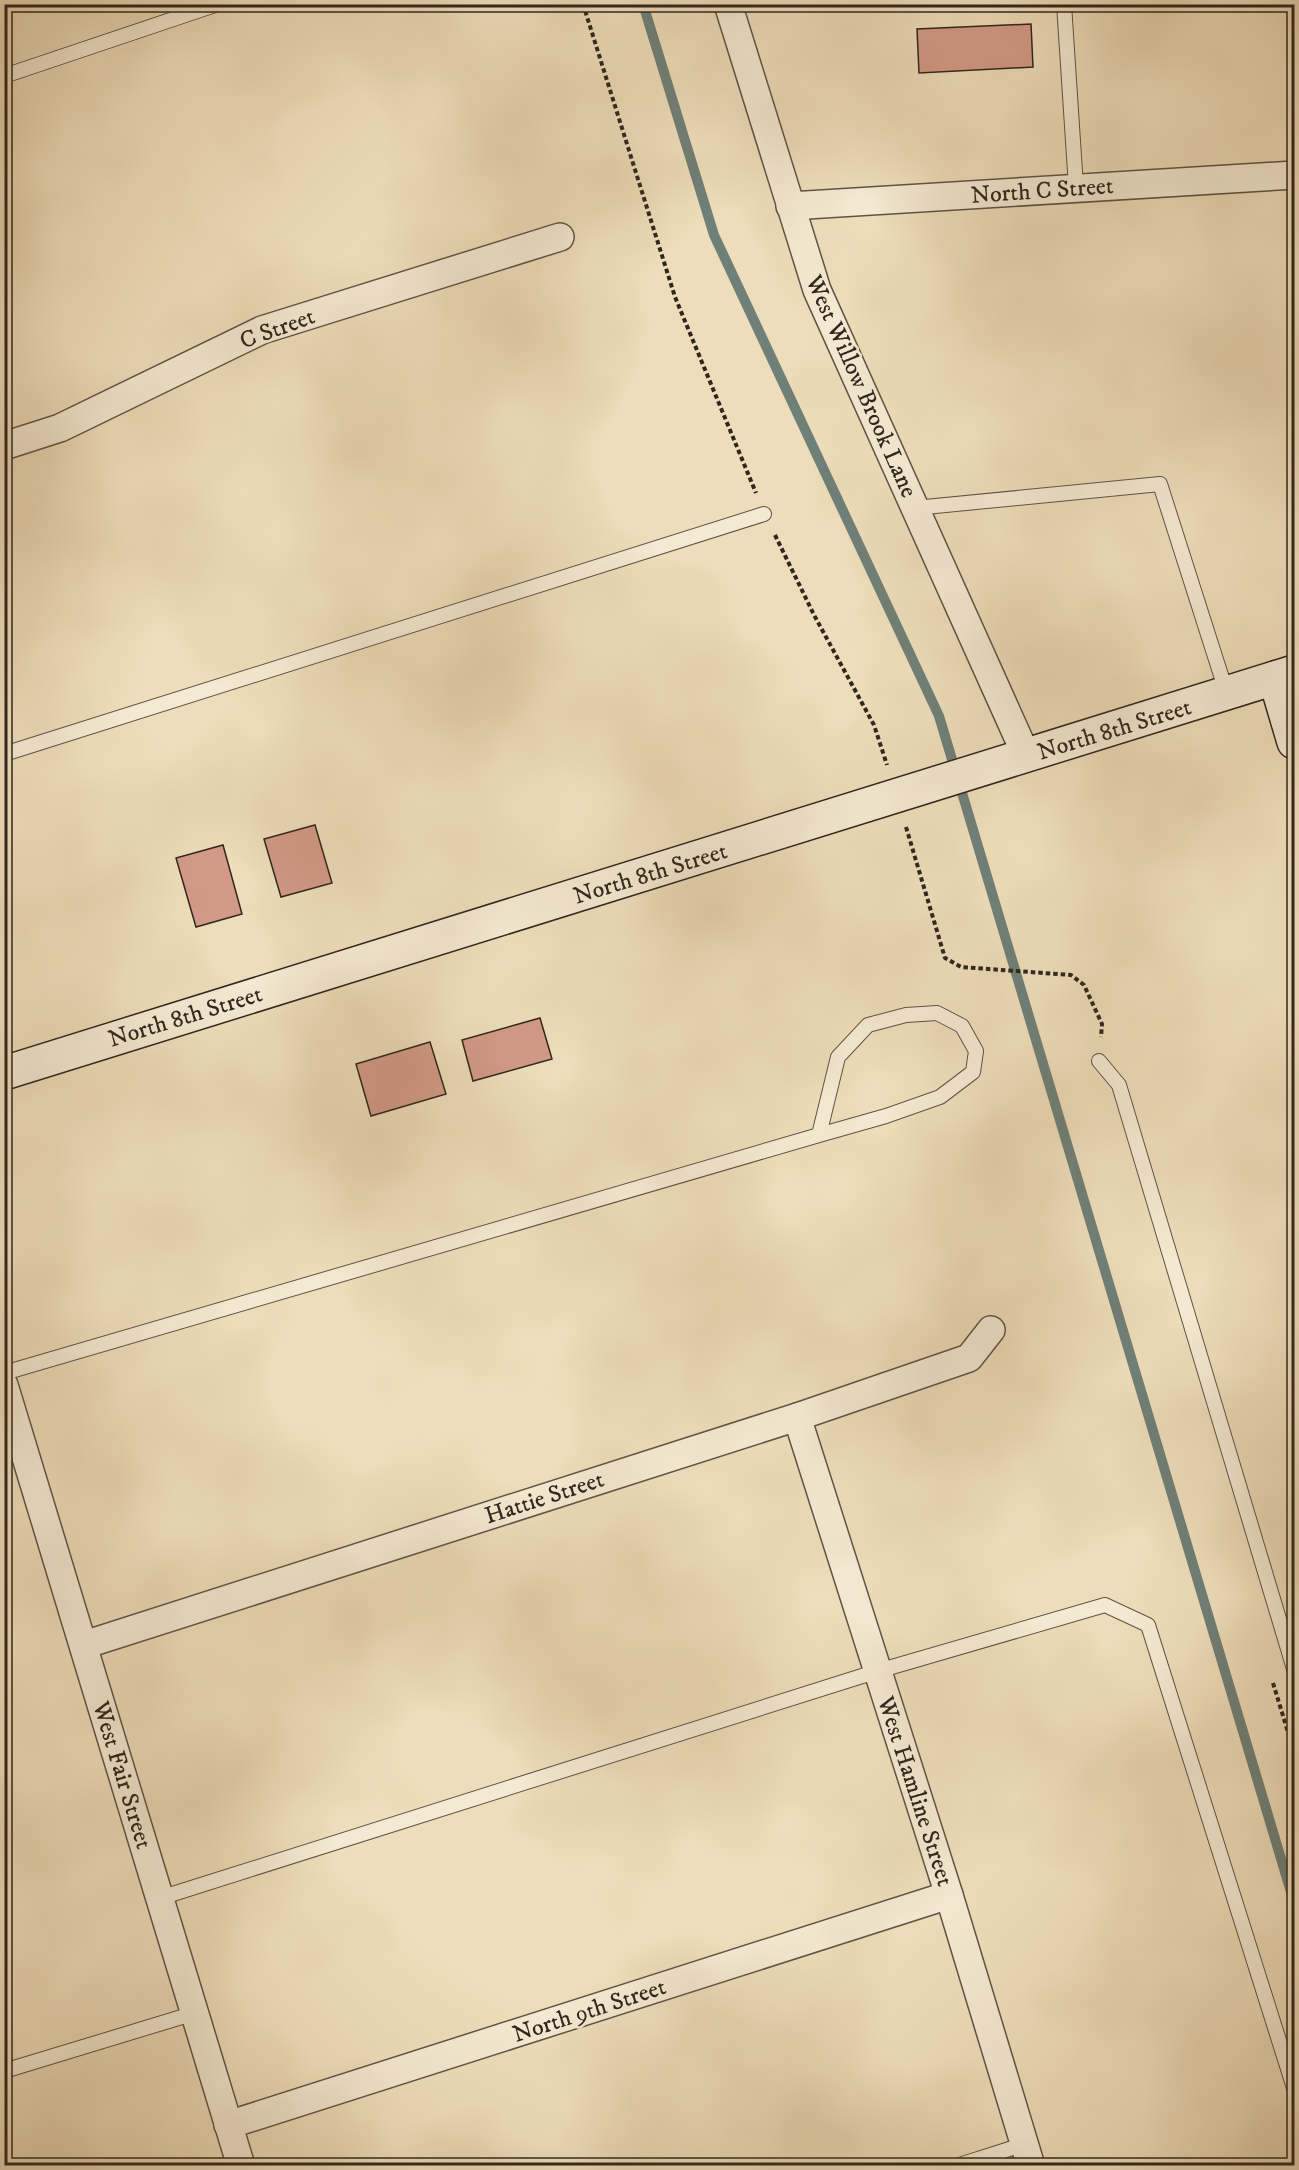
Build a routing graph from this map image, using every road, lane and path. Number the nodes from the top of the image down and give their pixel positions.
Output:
1 (218, 4) edge
2 (728, 4) edge
3 (1064, 4) edge
4 (4, 76) edge
5 (1294, 175) edge
6 (1076, 187) junction
7 (790, 206) junction
8 (560, 237) dead end
9 (4, 446) edge
10 (915, 508) junction
11 (764, 514) dead end
12 (1285, 675) edge
13 (1227, 694) junction
14 (1294, 742) edge
15 (4, 754) edge
16 (1011, 761) junction
17 (961, 967) dead end
18 (1071, 975) dead end
19 (1099, 1061) dead end
20 (4, 1072) edge
21 (819, 1136) junction
22 (991, 1330) dead end
23 (4, 1373) edge
24 (4, 1385) edge
25 (797, 1417) junction
26 (84, 1644) junction
27 (1294, 1669) edge
28 (878, 1671) junction
29 (949, 1895) junction
30 (160, 1898) junction
31 (195, 2013) junction
32 (4, 2071) edge
33 (1294, 2088) edge
34 (228, 2125) junction
35 (1028, 2155) edge
36 (240, 2166) edge
37 (956, 2166) edge

1 - 4 lane
2 - 7 street, West Willow Brook Lane
3 - 6 lane
5 - 6 street, North C Street
6 - 7 street, North C Street
7 - 10 street, West Willow Brook Lane
8 - 9 street, C Street
10 - 13 lane
10 - 16 street, West Willow Brook Lane
11 - 15 lane
12 - 13 street, North 8th Street
12 - 14 street
13 - 16 street, North 8th Street
16 - 20 street, North 8th Street
17 - 18 path
19 - 27 lane
21 - 21 lane
21 - 23 lane
22 - 25 street, Hattie Street
24 - 26 street, West Fair Street
25 - 26 street, Hattie Street
25 - 28 street, West Hamline Street
26 - 30 street, West Fair Street
28 - 29 street, West Hamline Street
28 - 30 lane
28 - 33 lane
29 - 34 street, North 9th Street
29 - 35 street, West Hamline Street
30 - 31 street, West Fair Street
31 - 32 lane
31 - 34 street, West Fair Street
34 - 36 street, West Fair Street
35 - 37 lane

